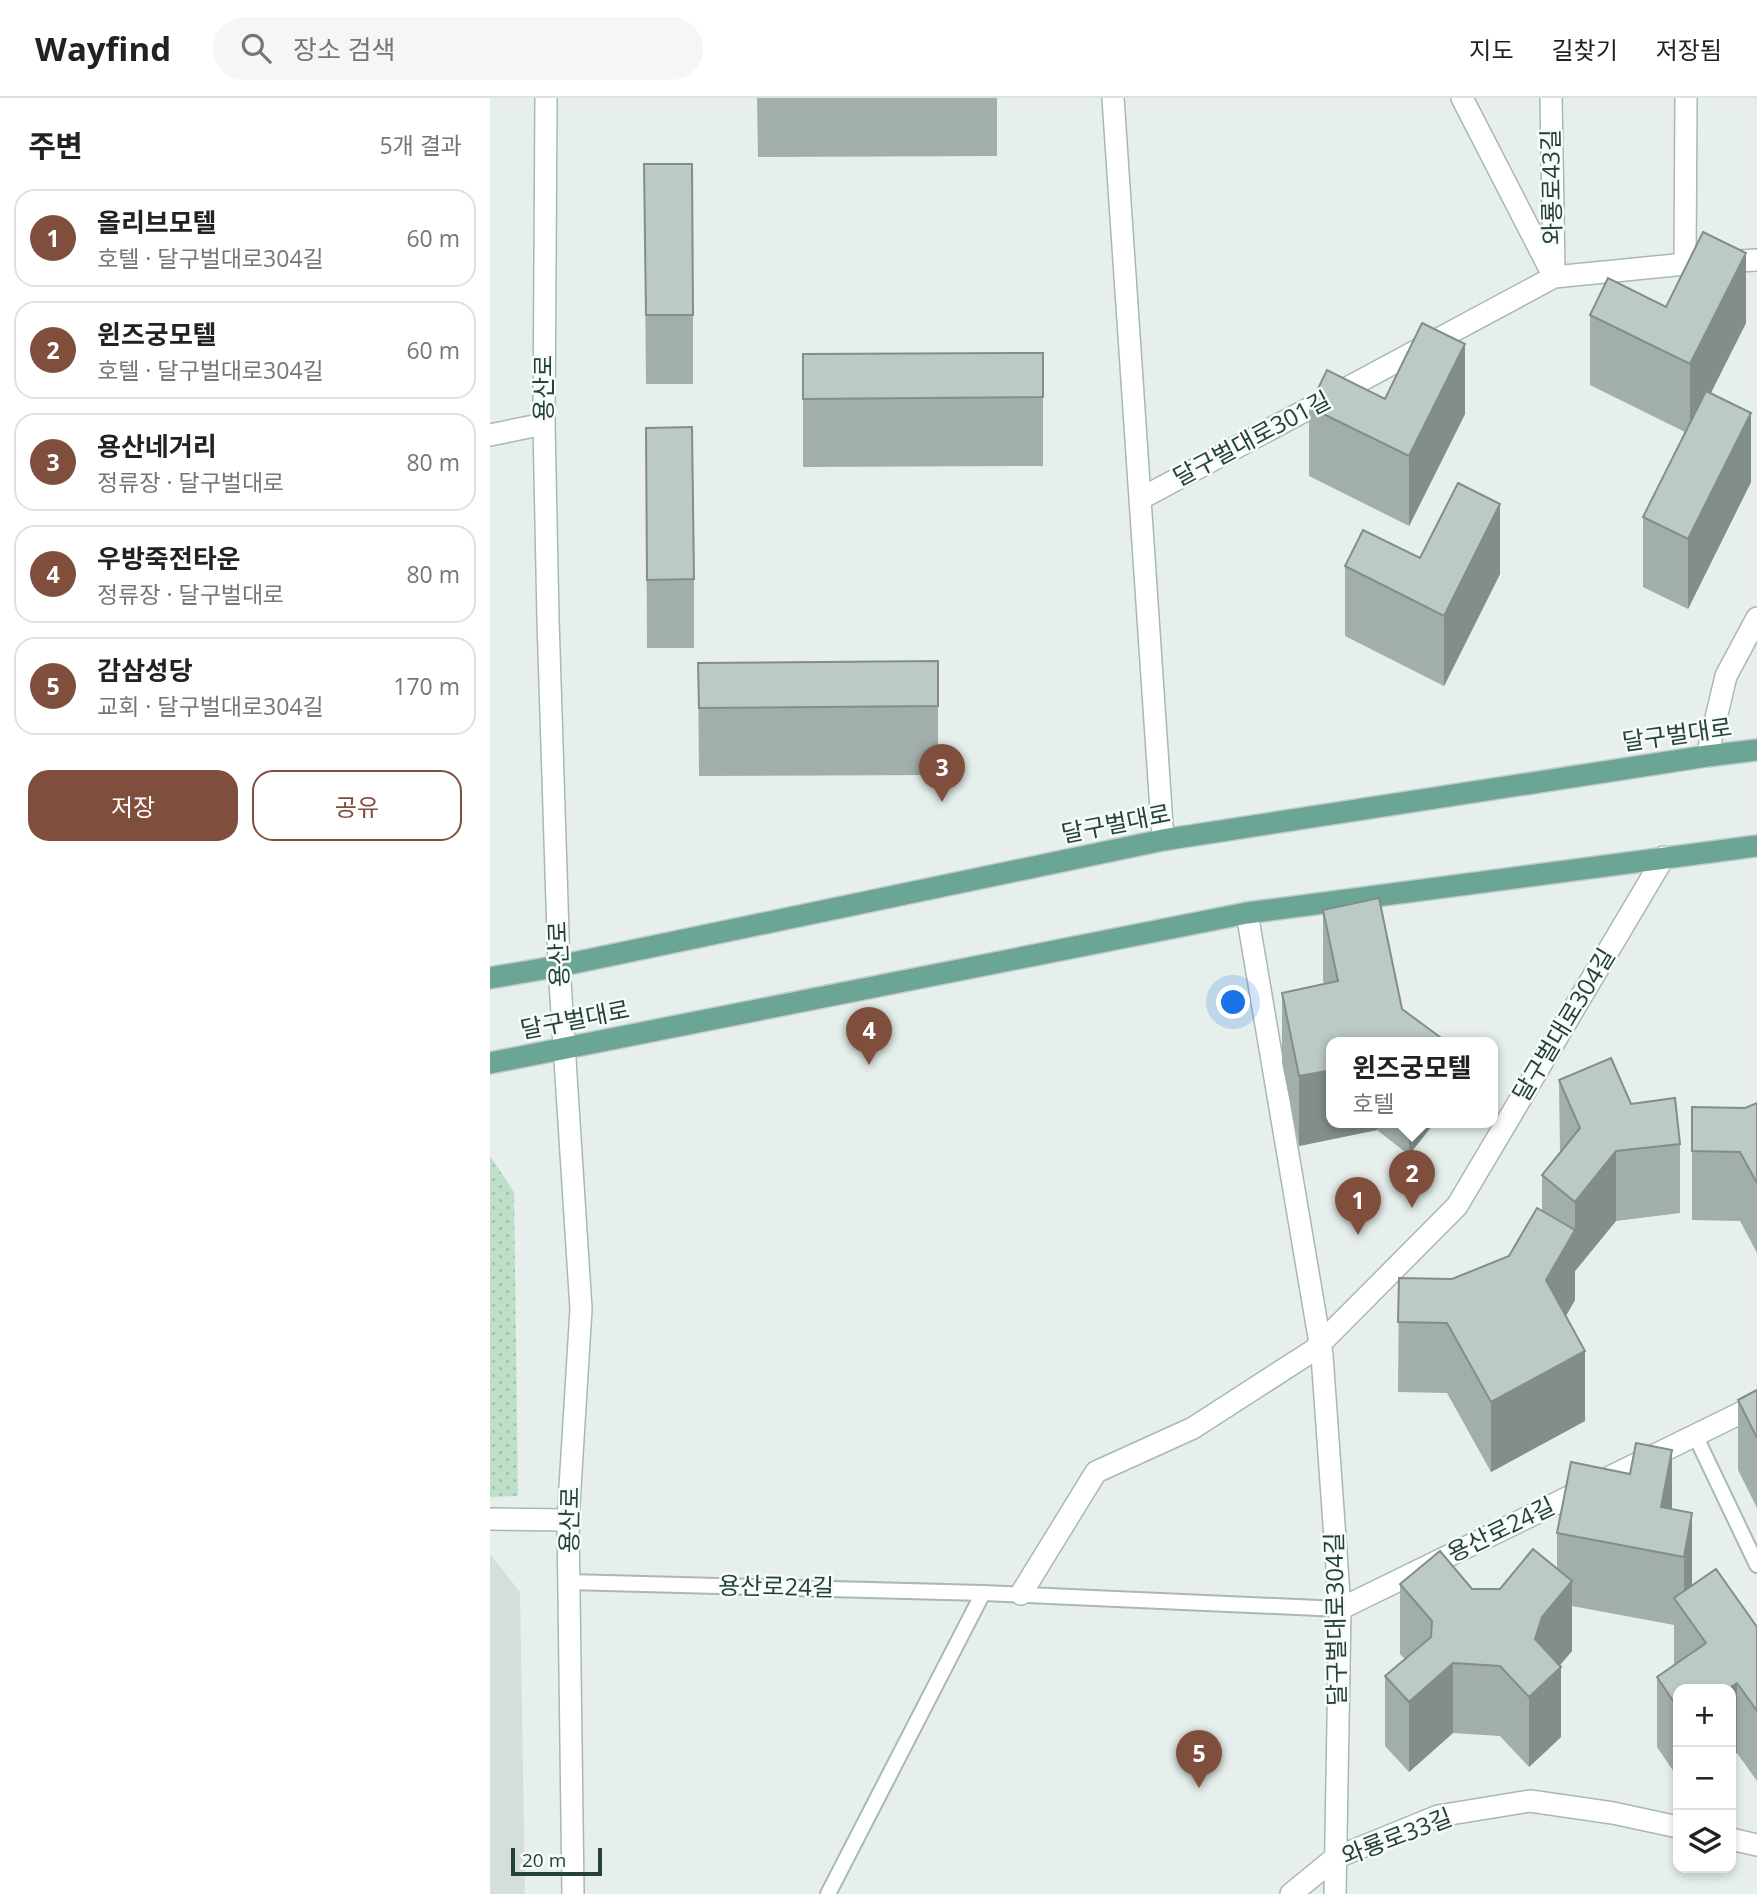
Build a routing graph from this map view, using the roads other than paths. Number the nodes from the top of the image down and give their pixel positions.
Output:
1 (546, 98) edge
2 (1113, 98) edge
3 (1462, 98) edge
4 (1551, 98) edge
5 (1686, 98) edge
6 (1757, 260) edge
7 (1685, 264) junction
8 (1554, 277) junction
9 (544, 424) junction
10 (490, 435) edge
11 (1140, 499) junction
12 (1757, 618) edge
13 (1757, 750) edge
14 (1707, 756) junction
15 (1163, 841) junction
16 (1757, 846) edge
17 (1664, 857) junction
18 (1247, 913) junction
19 (559, 966) junction
20 (490, 978) edge
21 (564, 1050) junction
22 (490, 1063) edge
23 (1320, 1344) junction
24 (1757, 1405) edge
25 (1695, 1435) junction
26 (490, 1519) edge
27 (568, 1520) junction
28 (1757, 1565) edge
29 (569, 1583) junction
30 (983, 1592) junction
31 (1021, 1594) junction
32 (1340, 1609) junction
33 (1673, 1826) edge
34 (1736, 1840) edge
35 (1757, 1845) edge
36 (1335, 1858) junction
37 (573, 1894) edge
38 (828, 1894) edge
39 (1291, 1894) edge
40 (1335, 1894) edge

1 - 9 street, 용산로
2 - 11 street, 달구벌대로301길
3 - 8 street
4 - 8 street, 와룡로43길
5 - 7 street
6 - 7 street, 달구벌대로301길
7 - 8 street, 달구벌대로301길
8 - 11 street, 달구벌대로301길
9 - 10 street
9 - 19 street, 용산로
11 - 15 street, 달구벌대로301길
12 - 14 street
13 - 14 main road, 달구벌대로
14 - 15 main road, 달구벌대로
15 - 19 main road, 달구벌대로
16 - 17 main road, 달구벌대로
17 - 18 main road, 달구벌대로
17 - 23 street, 달구벌대로304길
18 - 21 main road, 달구벌대로
18 - 23 street
19 - 20 main road, 달구벌대로
19 - 21 street, 용산로
21 - 22 main road, 달구벌대로
21 - 27 street, 용산로
23 - 31 street, 달구벌대로304길
23 - 32 street, 달구벌대로304길
24 - 25 street, 용산로24길
25 - 28 lane
25 - 32 street, 용산로24길
26 - 27 street
27 - 29 street, 용산로
29 - 30 lane, 용산로24길
29 - 37 street, 용산로
30 - 31 lane, 용산로24길
30 - 38 lane
31 - 32 lane, 용산로24길
32 - 36 street, 달구벌대로304길
33 - 36 street, 와룡로33길
34 - 35 street
36 - 39 street, 와룡로33길
36 - 40 street, 달구벌대로304길

